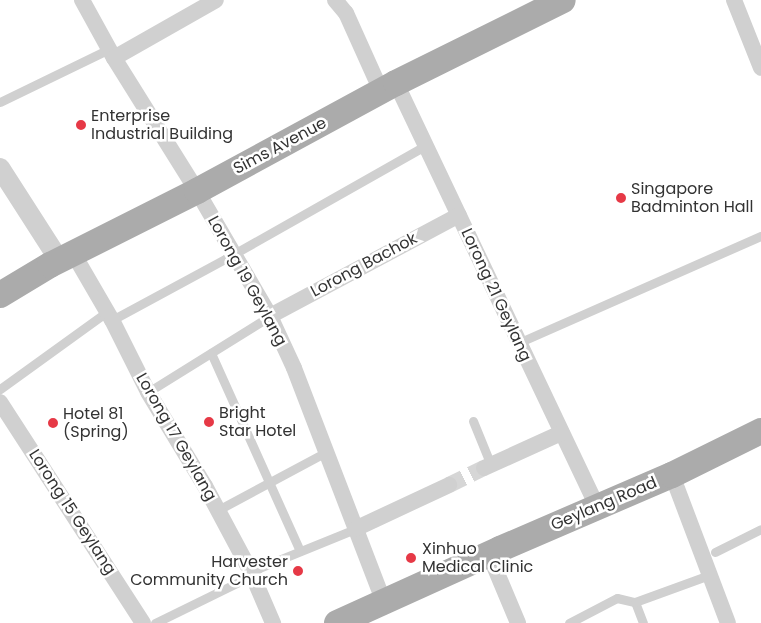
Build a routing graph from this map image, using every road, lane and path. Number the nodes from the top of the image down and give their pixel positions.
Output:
1 (82, 0) edge
2 (216, 0) edge
3 (335, 0) edge
4 (734, 0) edge
5 (557, 2) edge
6 (112, 53) junction
7 (761, 68) edge
8 (389, 87) junction
9 (0, 102) edge
10 (425, 146) junction
11 (0, 168) edge
12 (0, 181) edge
13 (197, 191) junction
14 (459, 215) junction
15 (761, 236) edge
16 (232, 255) junction
17 (61, 259) junction
18 (0, 295) edge
19 (110, 316) junction
20 (270, 316) junction
21 (518, 343) junction
22 (211, 353) junction
23 (0, 389) edge
24 (148, 392) junction
25 (0, 402) edge
26 (472, 421) dead end
27 (761, 431) edge
28 (561, 432) junction
29 (326, 452) junction
30 (487, 467) joint
31 (672, 475) junction
32 (269, 482) junction
33 (449, 485) tunnel mouth
34 (597, 507) junction
35 (218, 510) junction
36 (355, 529) junction
37 (761, 529) edge
38 (300, 551) junction
39 (715, 552) dead end
40 (489, 554) junction
41 (251, 572) junction
42 (709, 575) junction
43 (384, 602) junction
44 (635, 602) junction
45 (143, 623) edge
46 (155, 623) edge
47 (273, 623) edge
48 (336, 623) edge
49 (518, 623) edge
50 (569, 623) edge
51 (643, 623) edge
52 (728, 623) edge

1 - 6 street, Lorong 19 Geylang
2 - 6 street
3 - 8 street, Lorong 21 Geylang
4 - 7 street
5 - 8 main road, Sims Avenue
6 - 9 lane
6 - 13 street, Lorong 19 Geylang
8 - 10 street, Lorong 21 Geylang
8 - 13 main road, Sims Avenue
10 - 14 street, Lorong 21 Geylang
10 - 16 lane
11 - 17 street, Lorong 17 Geylang
12 - 17 street, Lorong 17 Geylang
13 - 16 street, Lorong 19 Geylang
13 - 17 main road, Sims Avenue
14 - 20 street, Lorong Bachok
14 - 21 street, Lorong 21 Geylang
15 - 21 lane
16 - 19 lane
16 - 20 street, Lorong 19 Geylang
17 - 18 main road, Sims Avenue
17 - 19 street, Lorong 17 Geylang
19 - 23 lane
19 - 24 street, Lorong 17 Geylang
20 - 22 lane
20 - 29 street, Lorong 19 Geylang
21 - 28 street, Lorong 21 Geylang
22 - 24 lane
22 - 32 lane
24 - 35 street, Lorong 17 Geylang
25 - 45 street, Lorong 15 Geylang
26 - 30 lane
27 - 31 main road, Geylang Road
28 - 30 street
28 - 34 street, Lorong 21 Geylang
29 - 32 lane
29 - 36 street, Lorong 19 Geylang
31 - 34 main road, Geylang Road
31 - 42 street
32 - 35 lane
32 - 38 lane
33 - 36 street
34 - 40 main road, Geylang Road
35 - 41 street, Lorong 17 Geylang
36 - 38 lane
36 - 43 street, Lorong 19 Geylang
37 - 39 lane
38 - 41 lane
40 - 43 main road, Geylang Road
40 - 49 street
41 - 46 lane
41 - 47 street, Lorong 17 Geylang
42 - 44 lane
42 - 52 street
43 - 48 main road, Geylang Road
44 - 50 lane
44 - 51 lane

